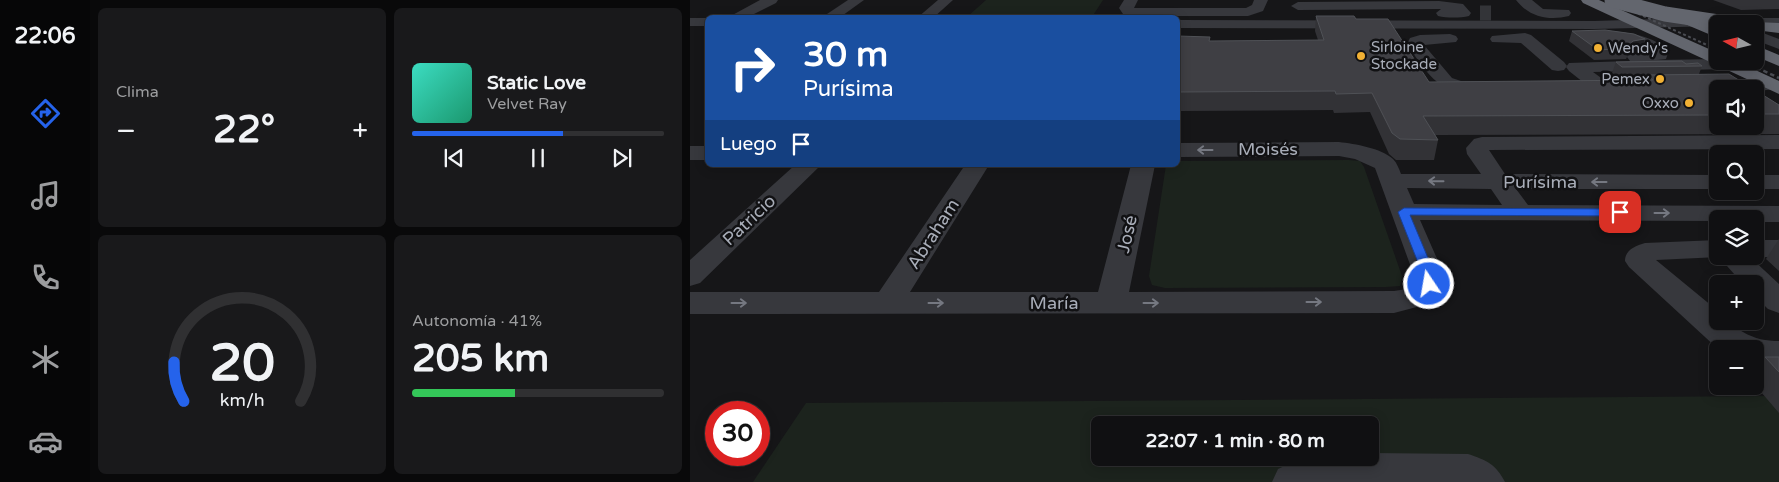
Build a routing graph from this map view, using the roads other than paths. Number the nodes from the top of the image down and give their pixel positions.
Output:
1 (770, 0) edge
2 (857, 0) edge
3 (946, 0) edge
4 (1130, 0) edge
5 (1261, 0) edge
6 (1523, 0) edge
7 (1588, 0) edge
8 (1612, 0) edge
9 (1641, 0) edge
10 (1667, 0) edge
11 (1682, 5) junction
12 (1540, 14) junction
13 (1618, 14) junction
14 (740, 15) edge
15 (833, 15) edge
16 (928, 15) edge
17 (1295, 18) edge
18 (1709, 19) edge
19 (1779, 21) edge
20 (690, 22) edge
21 (705, 22) edge
22 (1692, 22) junction
23 (1764, 23) edge
24 (1180, 24) edge
25 (1709, 24) edge
26 (1709, 25) edge
27 (1644, 26) junction
28 (1709, 27) edge
29 (1764, 27) edge
30 (1779, 28) edge
31 (1764, 34) edge
32 (1779, 34) edge
33 (1525, 38) junction
34 (1764, 38) edge
35 (1779, 44) edge
36 (1764, 54) edge
37 (1709, 56) edge
38 (1538, 59) junction
39 (1779, 61) edge
40 (1709, 62) edge
41 (1566, 66) junction
42 (1739, 70) edge
43 (1498, 86) edge
44 (1574, 86) edge
45 (1600, 86) junction
46 (1648, 86) edge
47 (1696, 86) edge
48 (1776, 87) edge
49 (1779, 142) edge
50 (1180, 150) edge
51 (705, 153) edge
52 (690, 154) edge
53 (807, 167) edge
54 (976, 167) edge
55 (1143, 167) edge
56 (1392, 181) junction
57 (1499, 182) junction
58 (1709, 182) edge
59 (1764, 182) edge
60 (1779, 182) edge
61 (1404, 212) junction
62 (1520, 212) junction
63 (1779, 214) edge
64 (1709, 249) edge
65 (1764, 249) edge
66 (1779, 249) edge
67 (1741, 265) edge
68 (690, 276) edge
69 (1779, 302) edge
70 (690, 303) edge
71 (888, 303) junction
72 (1111, 303) junction
73 (1730, 340) edge
74 (1764, 353) edge
75 (1779, 354) edge
76 (1372, 476) edge
77 (1293, 482) edge
78 (1484, 482) edge

1 - 14 street
2 - 15 street
3 - 16 street
4 - 5 street
6 - 12 street
7 - 13 highway
8 - 25 highway, bridge
9 - 22 highway
10 - 11 highway
11 - 18 highway
11 - 19 street
12 - 13 street
12 - 17 street
13 - 27 highway
17 - 24 street
17 - 27 street
19 - 23 street
20 - 21 street
22 - 26 highway
22 - 27 street
27 - 28 street
27 - 37 highway
29 - 30 highway
31 - 32 street
33 - 38 street
33 - 38 street
33 - 43 street
34 - 35 street
36 - 39 highway
38 - 41 street
40 - 41 street
41 - 45 street
42 - 48 highway
44 - 45 street
45 - 46 street
47 - 48 street
49 - 57 street
56 -> 50 street, Moisés
51 - 52 street
53 - 68 street, Patricio
54 - 71 street, Abraham
55 - 72 street, José
57 -> 56 street, Purísima
56 - 61 street
58 -> 57 street, Purísima
57 - 62 street
59 - 60 street
61 - 62 street, Purísima
72 -> 61 street, María
62 -> 63 street, Purísima
64 - 73 street
65 - 66 street
67 - 69 street
70 -> 71 street, María
71 -> 72 street, María
74 - 75 street
76 - 77 street
76 - 78 street

